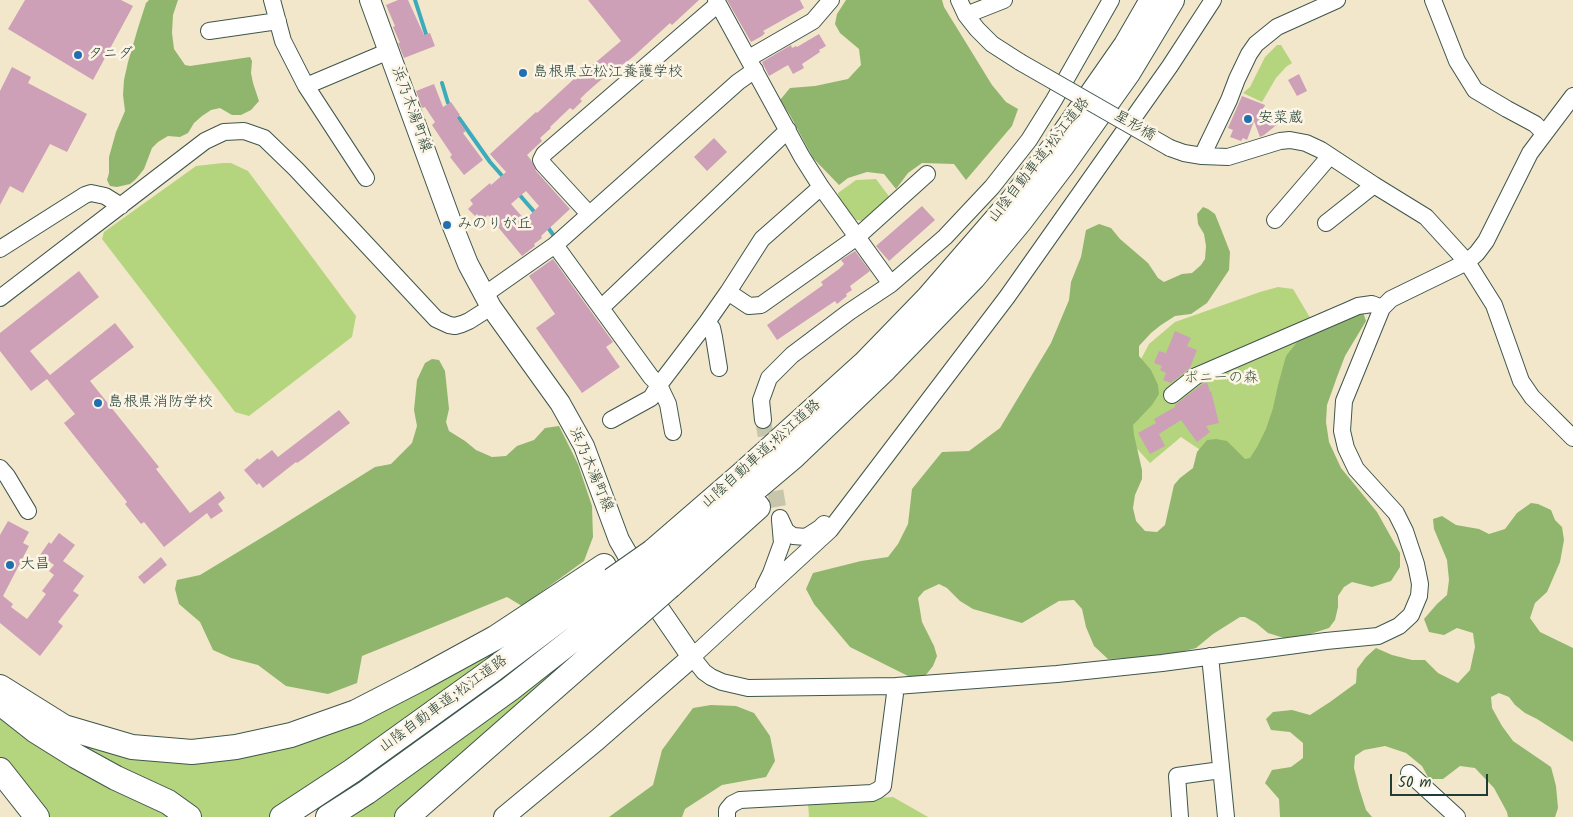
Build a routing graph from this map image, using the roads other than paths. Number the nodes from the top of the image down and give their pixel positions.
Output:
1 (272, 0) edge
2 (370, 0) edge
3 (831, 0) edge
4 (959, 0) edge
5 (1004, 0) edge
6 (1111, 0) edge
7 (1135, 0) edge
8 (1152, 0) edge
9 (1172, 0) edge
10 (1190, 0) edge
11 (1213, 0) edge
12 (1337, 0) edge
13 (1433, 0) edge
14 (717, 2) edge
15 (966, 15) junction
16 (278, 21) junction
17 (210, 31) dead end
18 (389, 51) junction
19 (752, 64) junction
20 (306, 86) junction
21 (1572, 99) edge
22 (788, 130) junction
23 (1544, 133) junction
24 (1202, 156) junction
25 (1330, 156) junction
26 (1062, 166) junction
27 (927, 174) dead end
28 (366, 178) dead end
29 (1374, 185) junction
30 (821, 187) junction
31 (1012, 200) junction
32 (121, 206) junction
33 (589, 214) junction
34 (1275, 220) dead end
35 (1326, 223) dead end
36 (857, 237) junction
37 (555, 245) junction
38 (0, 249) edge
39 (1467, 262) junction
40 (891, 284) junction
41 (728, 292) junction
42 (0, 298) edge
43 (488, 301) junction
44 (601, 308) junction
45 (1382, 308) junction
46 (708, 322) junction
47 (719, 368) dead end
48 (658, 385) junction
49 (1172, 395) dead end
50 (611, 420) dead end
51 (763, 420) tunnel mouth
52 (672, 432) dead end
53 (1573, 438) edge
54 (0, 468) edge
55 (870, 478) junction
56 (28, 511) dead end
57 (656, 562) junction
58 (620, 590) junction
59 (761, 594) junction
60 (1210, 656) junction
61 (692, 657) junction
62 (896, 686) junction
63 (0, 687) edge
64 (0, 702) edge
65 (0, 770) edge
66 (1221, 770) junction
67 (1409, 773) dead end
68 (37, 817) edge
69 (189, 817) edge
70 (282, 817) edge
71 (328, 817) edge
72 (407, 817) edge
73 (504, 817) edge
74 (727, 817) edge
75 (1180, 817) edge
76 (1226, 817) edge
77 (1457, 817) edge

1 - 16 street
2 - 18 main road, 浜乃木湯町線
3 - 19 street
4 - 15 street, 星形橋
5 - 15 street
6 - 40 street
7 - 31 highway
8 - 31 highway, 山陰自動車道;松江道路
9 - 26 highway, 山陰自動車道;松江道路
10 - 26 highway
11 - 55 street
12 - 24 street
13 - 23 street
14 - 19 street
14 - 33 street
15 - 24 street, 星形橋, bridge
16 - 17 street
16 - 20 street
18 - 20 street
18 - 43 main road, 浜乃木湯町線
19 - 22 street
19 - 33 street
20 - 28 street
21 - 23 street
22 - 30 street
22 - 44 street
23 - 39 street
24 - 25 street, 星形橋
25 - 29 street, 星形橋
25 - 34 street
26 - 57 highway, 山陰自動車道;松江道路
27 - 36 street
29 - 35 street
29 - 39 street, 星形橋
30 - 36 street
30 - 41 street
31 - 57 highway, 山陰自動車道;松江道路
32 - 38 street
32 - 42 street
32 - 43 street
33 - 37 street
36 - 40 street
36 - 41 street
37 - 43 street
37 - 44 street
39 - 45 street
39 - 53 street, 星形橋
40 - 51 street
41 - 46 street
43 - 61 main road, 浜乃木湯町線
44 - 48 street
45 - 49 street
45 - 60 street
46 - 47 street
46 - 48 street
48 - 50 street
48 - 52 street
54 - 56 street
55 - 59 street
55 - 59 street
57 - 58 highway
57 - 58 highway, bridge
58 - 63 highway
58 - 70 highway, 山陰自動車道;松江道路
58 - 71 highway, 山陰自動車道;松江道路
58 - 72 highway
59 - 61 street
60 - 62 street
60 - 66 street
61 - 62 street
61 - 73 main road
62 - 74 street
64 - 69 highway
65 - 68 highway
66 - 75 street
66 - 76 street
67 - 77 street

